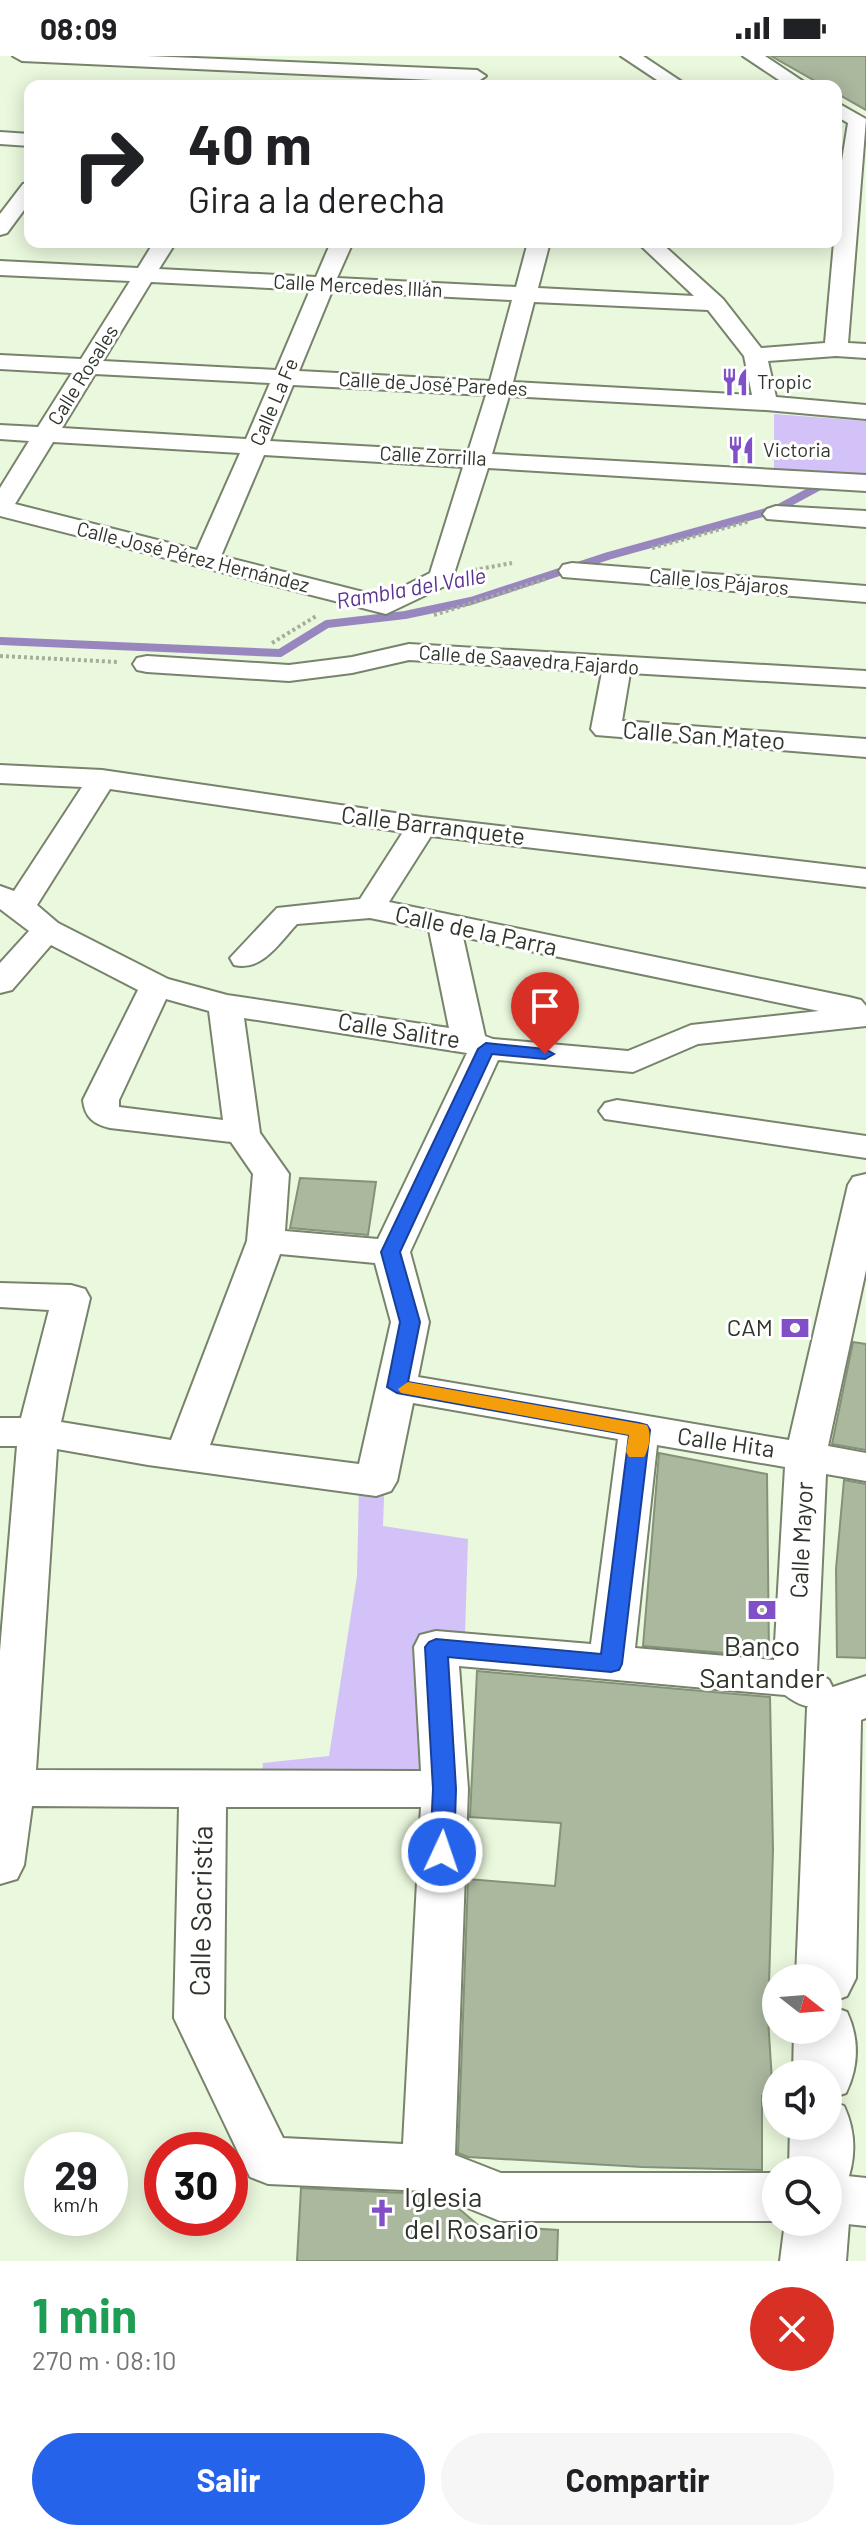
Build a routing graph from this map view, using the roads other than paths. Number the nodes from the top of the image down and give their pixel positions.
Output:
1 (22, 56) edge
2 (447, 56) edge
3 (630, 56) edge
4 (752, 56) edge
5 (276, 62) edge
6 (120, 63) edge
7 (415, 72) edge
8 (266, 80) edge
9 (475, 80) edge
10 (481, 80) edge
11 (669, 80) edge
12 (791, 80) edge
13 (842, 111) edge
14 (842, 120) edge
15 (862, 121) edge
16 (0, 138) edge
17 (24, 140) edge
18 (850, 179) edge
19 (0, 188) edge
20 (24, 189) edge
21 (24, 196) edge
22 (0, 229) edge
23 (161, 248) edge
24 (339, 248) edge
25 (537, 248) edge
26 (654, 248) edge
27 (0, 268) edge
28 (144, 276) junction
29 (324, 285) junction
30 (525, 295) junction
31 (715, 304) junction
32 (836, 349) junction
33 (866, 351) edge
34 (755, 355) junction
35 (0, 362) edge
36 (88, 366) junction
37 (285, 376) junction
38 (500, 387) junction
39 (766, 403) junction
40 (866, 412) edge
41 (0, 432) edge
42 (46, 434) junction
43 (255, 447) junction
44 (476, 458) junction
45 (866, 483) edge
46 (0, 508) edge
47 (776, 514) dead end
48 (866, 519) edge
49 (206, 561) junction
50 (572, 571) dead end
51 (866, 594) edge
52 (147, 664) road end
53 (617, 666) junction
54 (866, 679) edge
55 (866, 748) edge
56 (0, 774) edge
57 (102, 779) junction
58 (422, 826) junction
59 (866, 878) edge
60 (10, 902) edge
61 (370, 908) junction
62 (444, 923) junction
63 (47, 930) junction
64 (246, 958) dead end
65 (0, 983) edge
66 (156, 986) junction
67 (225, 1005) junction
68 (866, 1013) edge
69 (478, 1045) junction
70 (617, 1111) dead end
71 (242, 1133) junction
72 (866, 1147) edge
73 (866, 1185) edge
74 (266, 1241) junction
75 (391, 1252) junction
76 (856, 1282) edge
77 (0, 1295) edge
78 (397, 1387) junction
79 (639, 1430) junction
80 (19, 1432) edge
81 (806, 1454) junction
82 (185, 1456) junction
83 (866, 1467) edge
84 (611, 1664) junction
85 (832, 1695) edge
86 (6, 1787) edge
87 (203, 1789) junction
88 (445, 1789) junction
89 (0, 1865) edge
90 (826, 1964) edge
91 (428, 2168) junction
92 (762, 2197) edge
93 (842, 2199) edge
94 (866, 2202) edge
95 (816, 2236) edge
96 (813, 2261) edge

1 - 6 street
2 - 10 street
3 - 11 street
4 - 12 street
5 - 6 street
5 - 7 street
5 - 8 street
7 - 9 street
13 - 15 street
14 - 15 street
15 - 18 street
16 - 17 street
18 - 32 street
19 - 20 street
21 - 22 street
23 - 28 street, Calle Rosales
24 - 29 street, Calle La Fe
25 - 30 street
26 - 31 street
27 - 28 street, Calle Mercedes Illán
28 - 29 street, Calle Mercedes Illán
28 - 36 street, Calle Rosales
29 - 30 street, Calle Mercedes Illán
29 - 37 street, Calle La Fe
30 - 31 street, Calle Mercedes Illán
30 - 38 street
31 - 34 street
32 - 33 street
32 - 34 street
34 - 39 street
35 - 36 street, Calle de José Paredes
36 - 37 street, Calle de José Paredes
36 - 42 street, Calle Rosales
37 - 38 street, Calle de José Paredes
37 - 43 street, Calle La Fe
38 - 39 street, Calle de José Paredes
38 - 44 street
39 - 40 street, Calle de José Paredes
41 - 42 street, Calle Zorrilla
42 - 43 street, Calle Zorrilla
42 - 46 street, Calle Rosales
43 - 44 street, Calle Zorrilla
43 - 49 street, Calle La Fe
44 - 45 street, Calle Zorrilla
44 - 49 street, Calle José Pérez Hernández
46 - 49 street, Calle José Pérez Hernández
47 - 48 street
50 - 51 street, Calle los Pájaros
52 - 53 street, Calle de Saavedra Fajardo
53 - 54 street, Calle de Saavedra Fajardo
53 - 55 street, Calle San Mateo
56 - 57 street, Calle Barranquete
57 - 58 street, Calle Barranquete
57 - 60 street
58 - 59 street, Calle Barranquete
58 - 61 street, Calle de la Parra
60 - 63 street, Calle Salitre
61 - 62 street, Calle de la Parra
61 - 64 street
62 - 68 street, Calle de la Parra
62 - 69 street
63 - 65 street
63 - 66 street, Calle Salitre
66 - 67 street, Calle Salitre
66 - 71 street
67 - 69 street, Calle Salitre
67 - 71 street
68 - 69 street, Calle Salitre
69 - 75 street
70 - 72 street
71 - 74 street
73 - 76 street, Calle Mayor
74 - 75 street
74 - 82 street
75 - 78 street
76 - 81 street, Calle Mayor
77 - 80 street
78 - 79 street, Calle Hita
78 - 82 street
79 - 81 street, Calle Hita
79 - 84 street
80 - 82 street
80 - 86 street
81 - 83 street, Calle Hita
81 - 85 street, Calle Mayor
84 - 85 street
84 - 88 street
85 - 90 main road, Calle Mayor
86 - 87 street
86 - 89 street
87 - 88 street
87 - 91 street, Calle Sacristía
88 - 91 street
91 - 92 street
93 - 94 street
95 - 96 main road

